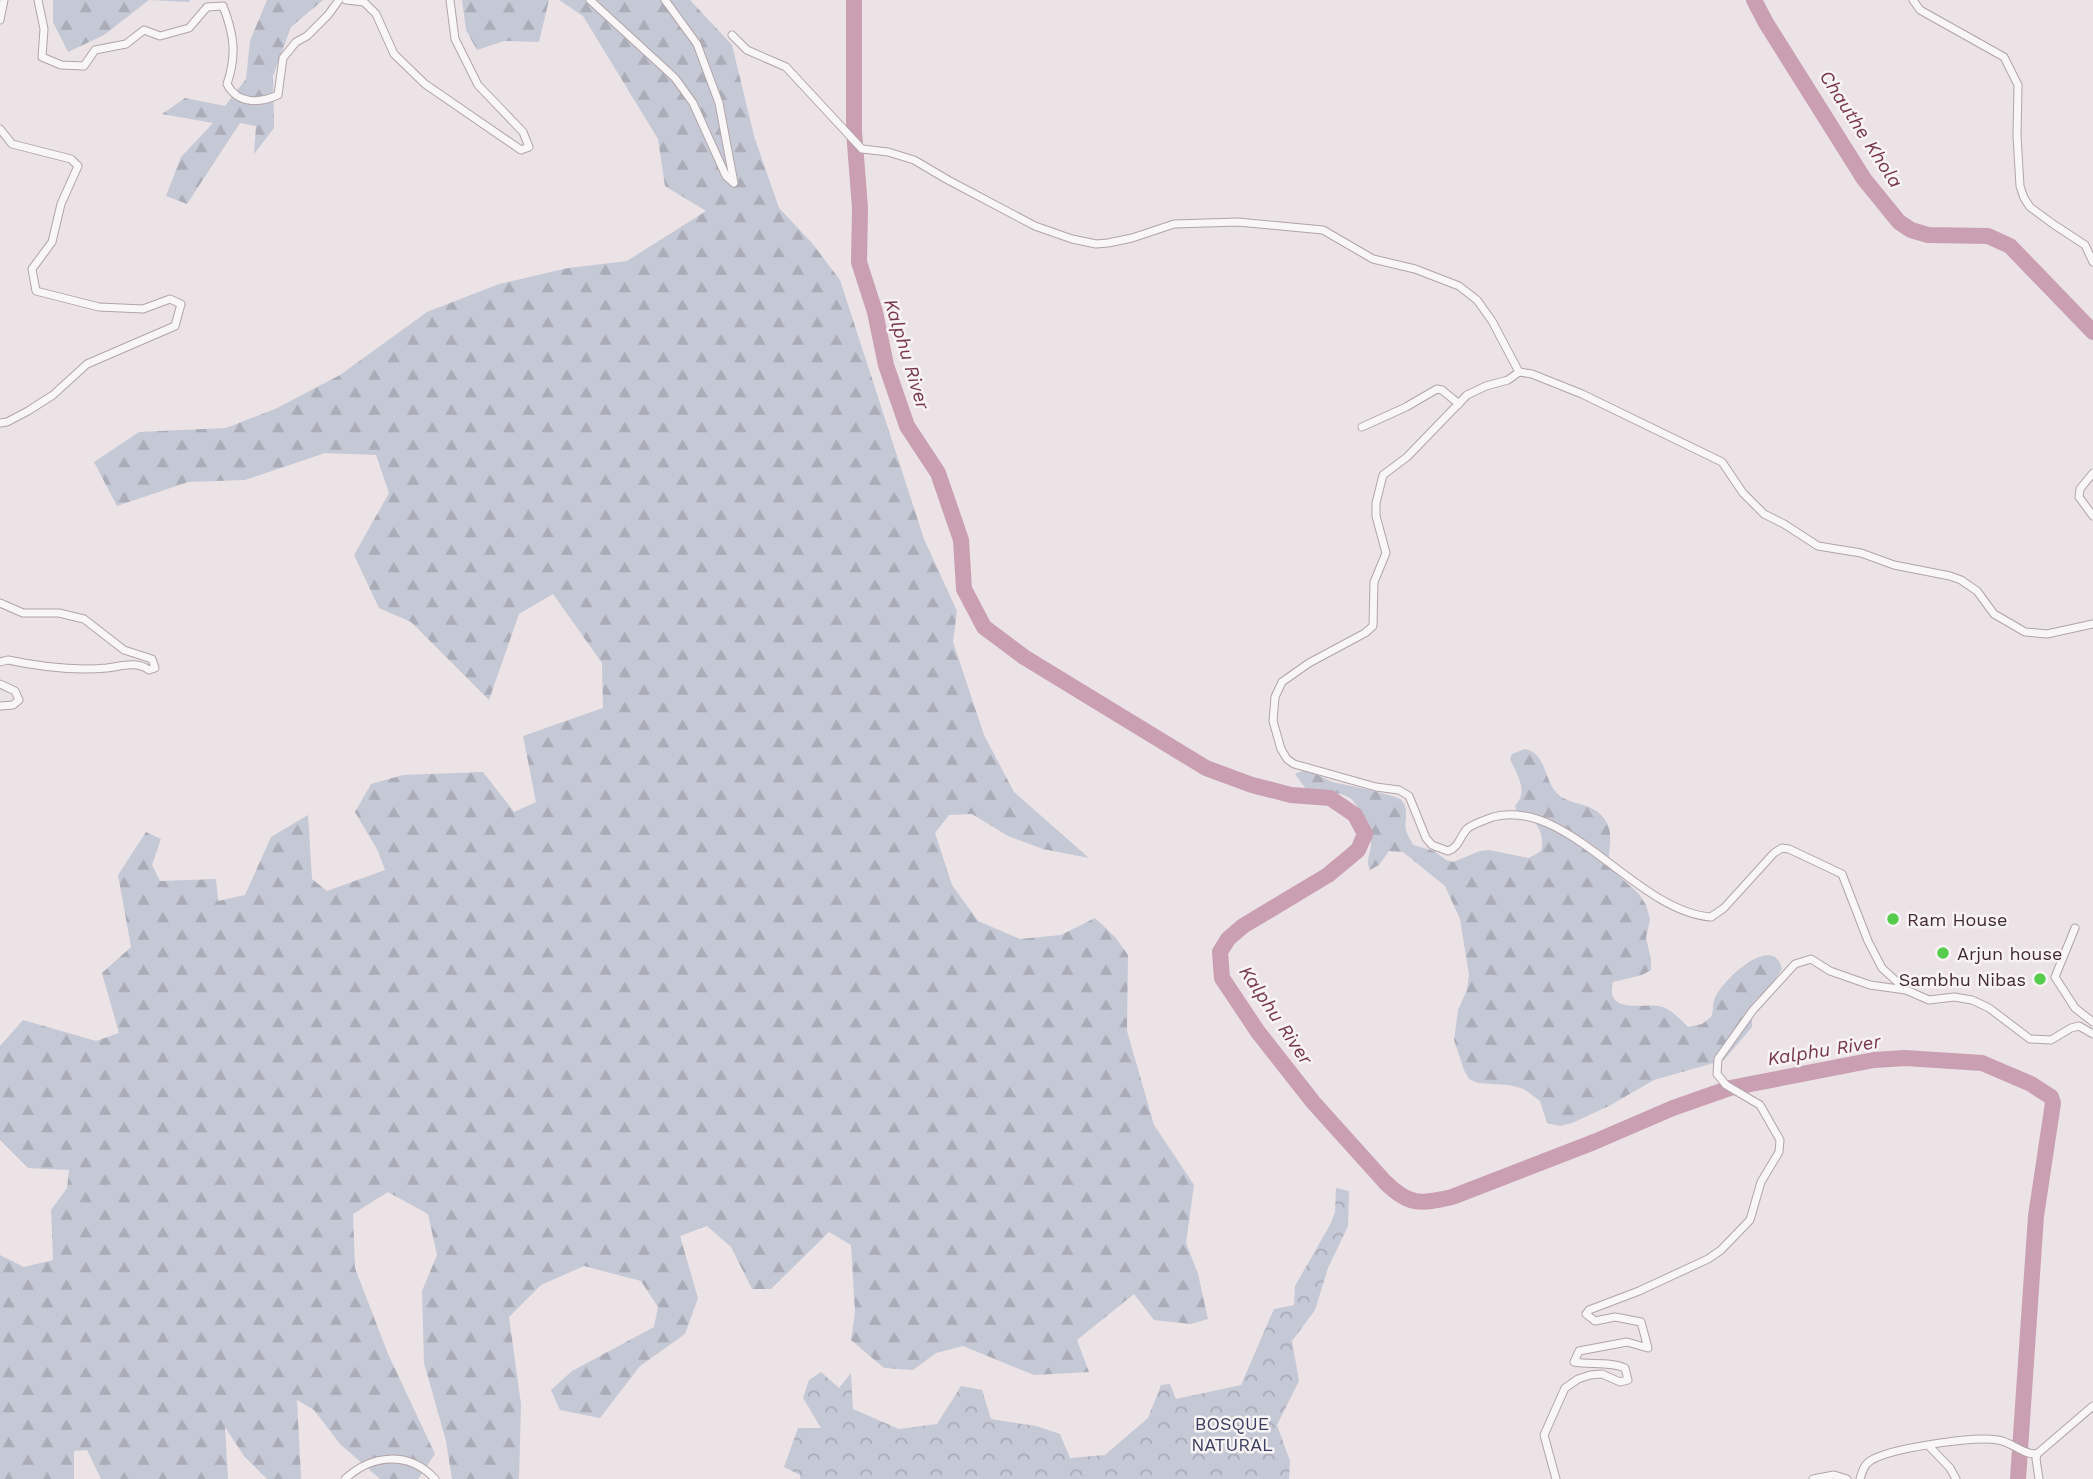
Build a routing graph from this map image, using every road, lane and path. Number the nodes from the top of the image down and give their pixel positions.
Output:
1 (4, 0) edge
2 (38, 0) edge
3 (339, 0) edge
4 (346, 0) edge
5 (450, 0) edge
6 (590, 0) edge
7 (665, 0) edge
8 (1913, 0) edge
9 (0, 20) edge
10 (732, 35) dead end
11 (0, 129) edge
12 (2085, 245) junction
13 (2093, 251) edge
14 (2093, 262) edge
15 (1519, 372) junction
16 (1459, 404) junction
17 (0, 423) edge
18 (1363, 427) dead end
19 (2093, 473) edge
20 (2093, 516) edge
21 (0, 603) edge
22 (2093, 624) edge
23 (0, 662) edge
24 (0, 684) edge
25 (0, 706) edge
26 (2074, 928) dead end
27 (1906, 990) junction
28 (2093, 1021) edge
29 (2093, 1034) edge
30 (2093, 1406) edge
31 (1929, 1446) junction
32 (2038, 1454) junction
33 (345, 1479) edge
34 (435, 1479) edge
35 (1556, 1479) edge
36 (1813, 1479) edge
37 (1847, 1479) edge
38 (1860, 1479) edge
39 (1956, 1479) edge
40 (2039, 1479) edge

1 - 9 street
2 - 3 street
4 - 5 street
6 - 7 street
8 - 12 street
10 - 15 street
11 - 17 street
12 - 13 street
12 - 14 street
15 - 16 street
15 - 22 street
16 - 18 street
16 - 27 street
19 - 20 street
21 - 23 street
24 - 25 street
26 - 28 street
27 - 29 street
27 - 35 street
30 - 32 street
31 - 32 street
31 - 38 street
31 - 39 street
32 - 40 street
33 - 34 street
36 - 37 street

